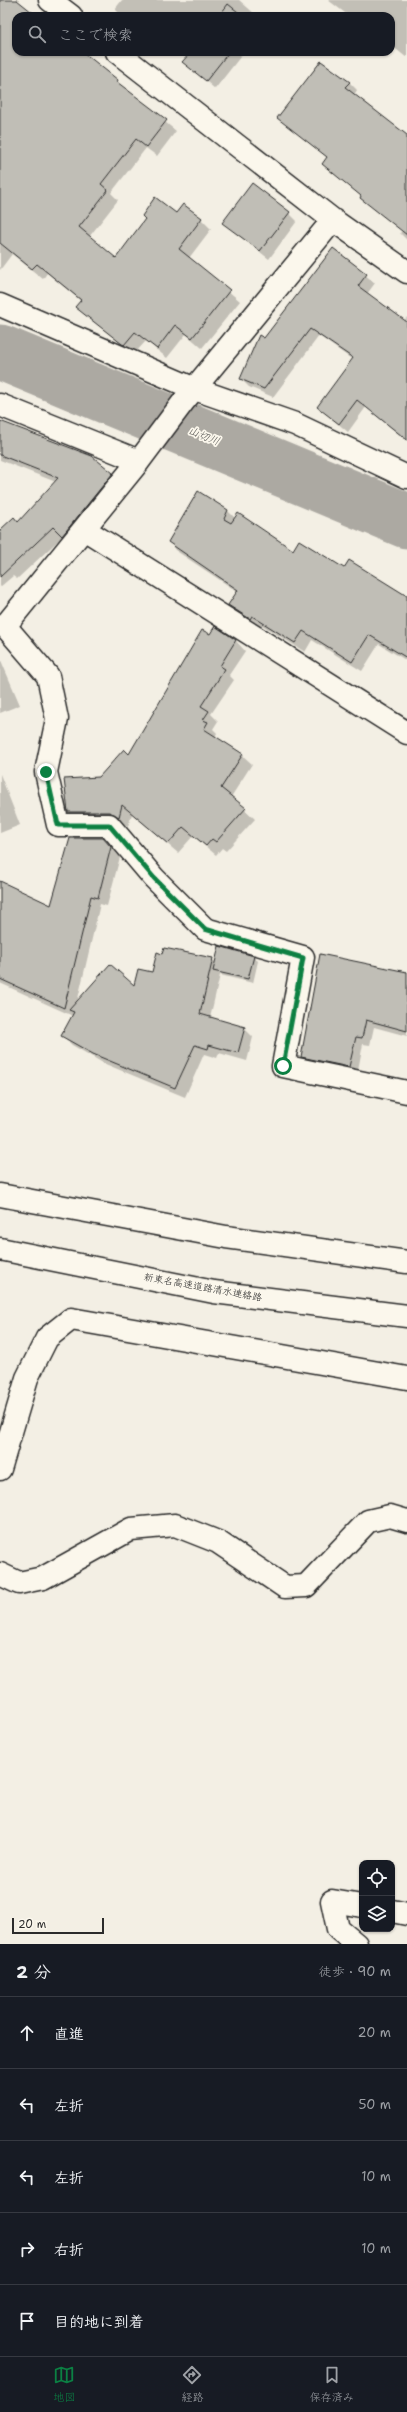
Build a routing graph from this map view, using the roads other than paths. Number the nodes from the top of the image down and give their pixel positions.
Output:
1 (50, 0) edge
2 (66, 12) edge
3 (122, 56) edge
4 (333, 220) junction
5 (407, 272) edge
6 (0, 305) edge
7 (189, 395) junction
8 (0, 405) edge
9 (143, 455) junction
10 (407, 477) edge
11 (84, 529) junction
12 (407, 732) edge
13 (407, 1092) edge
14 (0, 1195) edge
15 (0, 1249) edge
16 (407, 1262) edge
17 (407, 1316) edge
18 (407, 1378) edge
19 (0, 1469) edge
20 (407, 1521) edge
21 (0, 1574) edge
22 (359, 1905) edge
23 (395, 1912) edge
24 (407, 1914) edge
25 (356, 1944) edge

1 - 2 main road
3 - 4 main road
4 - 5 main road
4 - 7 main road
6 - 7 main road
7 - 9 main road
7 - 10 main road
8 - 9 main road
9 - 11 main road
11 - 12 main road
11 - 13 main road
14 - 16 main road
15 - 17 main road, 新東名高速道路清水連絡路
18 - 19 main road
20 - 21 main road
22 - 25 main road
23 - 24 main road

